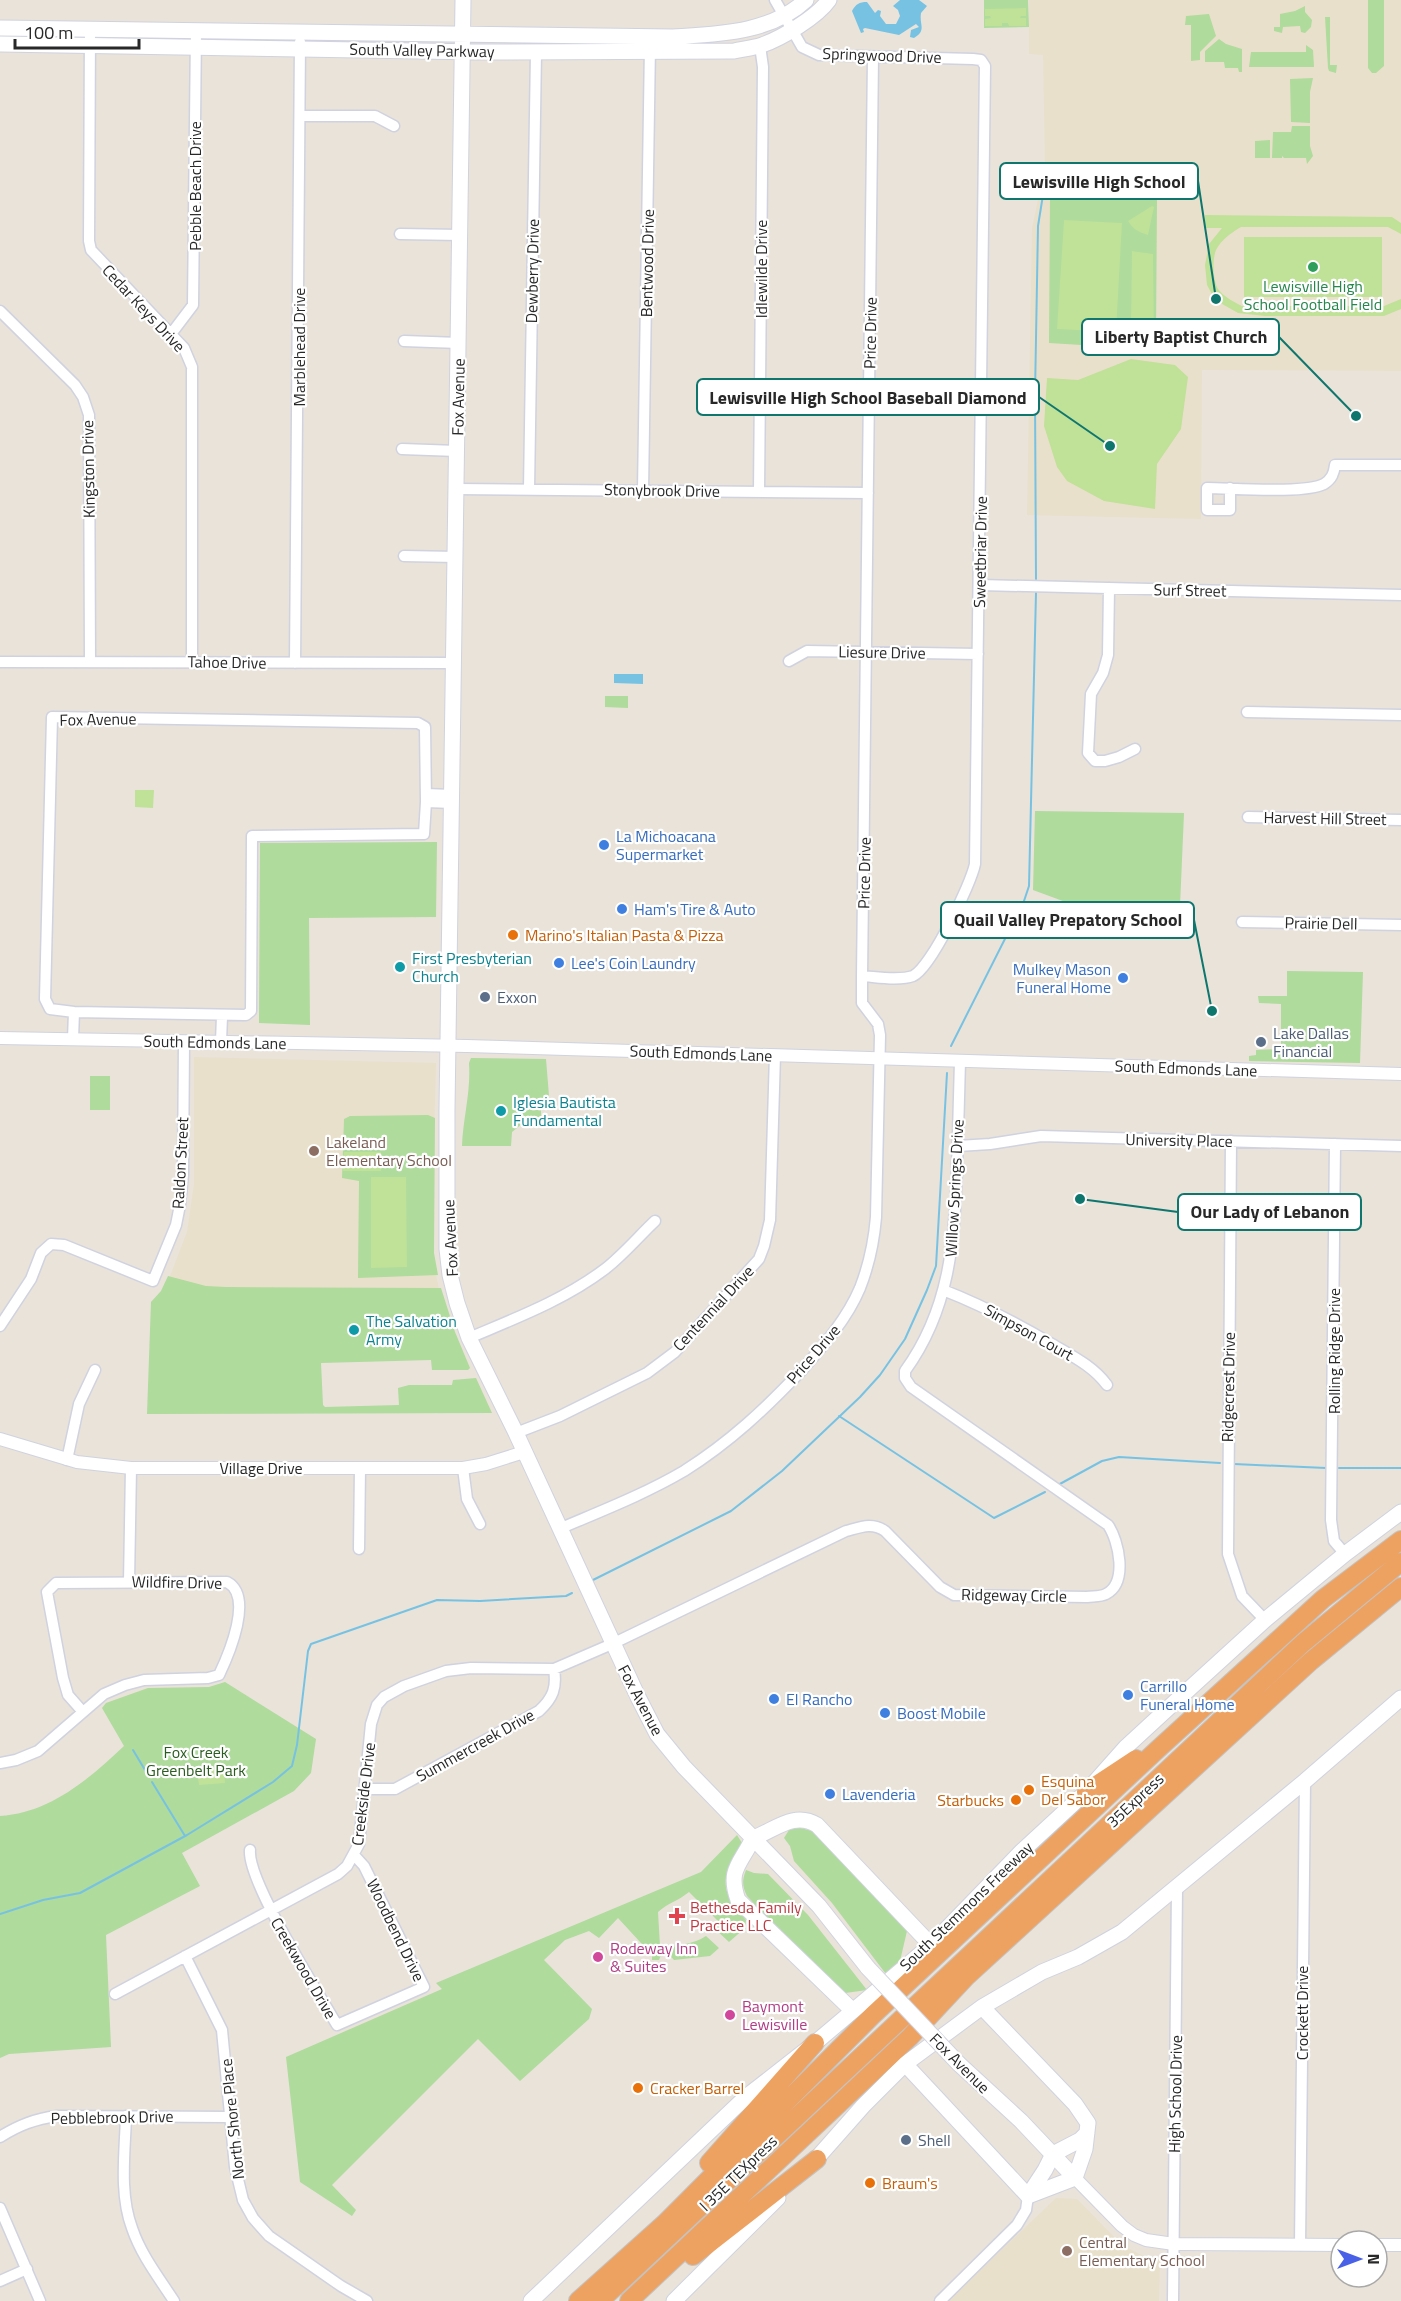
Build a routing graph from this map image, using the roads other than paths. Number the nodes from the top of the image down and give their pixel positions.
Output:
1 (464, 0) edge
2 (775, 0) edge
3 (806, 0) edge
4 (829, 0) edge
5 (787, 23) junction
6 (0, 28) edge
7 (90, 29) junction
8 (196, 30) junction
9 (300, 31) junction
10 (463, 34) junction
11 (650, 36) junction
12 (0, 44) edge
13 (90, 45) junction
14 (760, 46) junction
15 (196, 47) junction
16 (300, 49) junction
17 (463, 51) junction
18 (536, 52) junction
19 (650, 52) junction
20 (873, 57) junction
21 (981, 60) joint
22 (300, 116) junction
23 (394, 126) dead end
24 (400, 234) dead end
25 (460, 235) junction
26 (0, 310) edge
27 (171, 334) junction
28 (404, 341) dead end
29 (459, 343) junction
30 (402, 449) dead end
31 (457, 452) junction
32 (1401, 465) edge
33 (1230, 488) dead end
34 (457, 489) junction
35 (529, 489) junction
36 (643, 490) junction
37 (759, 491) junction
38 (868, 493) junction
39 (404, 556) dead end
40 (456, 557) junction
41 (980, 585) junction
42 (1109, 588) junction
43 (1401, 595) edge
44 (866, 652) junction
45 (978, 654) junction
46 (789, 660) dead end
47 (0, 662) edge
48 (90, 662) junction
49 (192, 662) junction
50 (296, 663) junction
51 (454, 663) junction
52 (1247, 712) dead end
53 (1401, 715) edge
54 (1135, 749) dead end
55 (426, 798) junction
56 (452, 799) junction
57 (1248, 817) dead end
58 (1401, 820) edge
59 (1242, 922) dead end
60 (1401, 924) edge
61 (862, 976) junction
62 (74, 1012) junction
63 (222, 1016) junction
64 (0, 1038) edge
65 (73, 1039) junction
66 (184, 1042) junction
67 (221, 1042) junction
68 (449, 1047) junction
69 (776, 1055) junction
70 (880, 1058) junction
71 (960, 1060) junction
72 (1401, 1074) edge
73 (1231, 1141) junction
74 (1335, 1144) junction
75 (958, 1146) junction
76 (1401, 1146) edge
77 (655, 1221) dead end
78 (943, 1290) junction
79 (0, 1326) edge
80 (469, 1338) junction
81 (95, 1370) dead end
82 (905, 1378) joint
83 (1107, 1385) dead end
84 (516, 1433) junction
85 (0, 1439) edge
86 (524, 1452) junction
87 (68, 1460) junction
88 (131, 1468) junction
89 (360, 1468) junction
90 (463, 1468) junction
91 (1401, 1512) edge
92 (480, 1524) dead end
93 (559, 1529) junction
94 (1401, 1540) edge
95 (359, 1549) dead end
96 (1345, 1554) junction
97 (1401, 1562) edge
98 (129, 1582) junction
99 (1401, 1587) edge
100 (1265, 1620) junction
101 (612, 1644) junction
102 (554, 1669) junction
103 (1401, 1698) edge
104 (83, 1712) junction
105 (1157, 1750) junction
106 (0, 1763) edge
107 (1305, 1781) junction
108 (365, 1788) junction
109 (1086, 1792) junction
110 (781, 1825) junction
111 (753, 1838) junction
112 (250, 1850) dead end
113 (354, 1855) junction
114 (771, 1855) junction
115 (735, 1867) junction
116 (1177, 1888) junction
117 (271, 1910) junction
118 (931, 1945) junction
119 (185, 1956) junction
120 (115, 1994) dead end
121 (982, 2007) junction
122 (853, 2011) junction
123 (337, 2025) joint
124 (815, 2043) junction
125 (874, 2044) joint
126 (905, 2064) junction
127 (126, 2116) junction
128 (229, 2117) junction
129 (1087, 2133) junction
130 (0, 2137) edge
131 (1053, 2154) junction
132 (817, 2159) junction
133 (1075, 2178) junction
134 (1028, 2196) junction
135 (0, 2208) edge
136 (663, 2224) junction
137 (1174, 2244) junction
138 (1300, 2245) junction
139 (1329, 2245) edge
140 (27, 2269) junction
141 (0, 2281) edge
142 (40, 2301) edge
143 (174, 2301) edge
144 (368, 2301) edge
145 (531, 2301) edge
146 (578, 2301) edge
147 (600, 2301) edge
148 (629, 2301) edge
149 (639, 2301) edge
150 (674, 2301) edge
151 (940, 2301) edge
152 (1173, 2301) edge

1 - 10 main road, Fox Avenue
2 - 5 street, Springwood Drive
3 - 5 main road, South Valley Parkway
4 - 5 main road, South Valley Parkway
5 - 11 main road, South Valley Parkway
5 - 14 main road, South Valley Parkway
5 - 20 street, Springwood Drive
6 - 7 main road, South Valley Parkway
7 - 8 main road, South Valley Parkway
7 - 13 street, Cedar Keys Drive
8 - 9 main road, South Valley Parkway
8 - 15 street, Pebble Beach Drive
9 - 10 main road, South Valley Parkway
9 - 16 street, Marblehead Drive
10 - 11 main road, South Valley Parkway
10 - 17 main road, Fox Avenue
11 - 19 street, Bentwood Drive
12 - 13 main road, South Valley Parkway
13 - 15 main road, South Valley Parkway
13 - 27 street, Cedar Keys Drive
14 - 19 main road, South Valley Parkway
14 - 37 street, Idlewilde Drive
15 - 16 main road, South Valley Parkway
15 - 27 street, Pebble Beach Drive
16 - 17 main road, South Valley Parkway
16 - 22 street, Marblehead Drive
17 - 18 main road, South Valley Parkway
17 - 25 main road, Fox Avenue
18 - 19 main road, South Valley Parkway
18 - 35 street, Dewberry Drive
19 - 36 street, Bentwood Drive
20 - 21 street, Springwood Drive
20 - 38 street, Price Drive
21 - 41 street, Sweetbriar Drive
22 - 23 street
22 - 50 street, Marblehead Drive
24 - 25 street
25 - 29 main road, Fox Avenue
26 - 48 street, Kingston Drive
27 - 49 street, Cedar Keys Drive
28 - 29 street
29 - 31 main road, Fox Avenue
30 - 31 street
31 - 34 main road, Fox Avenue
32 - 33 street
34 - 35 street, Stonybrook Drive
34 - 40 main road, Fox Avenue
35 - 36 street, Stonybrook Drive
36 - 37 street, Stonybrook Drive
37 - 38 street, Stonybrook Drive
38 - 44 street, Price Drive
39 - 40 street
40 - 51 main road, Fox Avenue
41 - 42 street, Surf Street
41 - 45 street, Sweetbriar Drive
42 - 43 street, Surf Street
42 - 54 street
44 - 45 street, Liesure Drive
44 - 46 street, Liesure Drive
44 - 61 street, Price Drive
45 - 61 street, Sweetbriar Drive
47 - 48 street, Tahoe Drive
48 - 49 street, Tahoe Drive
49 - 50 street, Tahoe Drive
50 - 51 street, Tahoe Drive
51 - 56 main road, Fox Avenue
52 - 53 street
55 - 56 street
55 - 62 street, Fox Avenue
55 - 63 street, Fox Avenue
56 - 68 main road, Fox Avenue
57 - 58 street, Harvest Hill Street
59 - 60 street, Prairie Dell
61 - 70 street, Price Drive
62 - 63 street, Fox Avenue
62 - 65 street
63 - 67 street
64 - 65 street, South Edmonds Lane
65 - 66 street, South Edmonds Lane
66 - 67 street, South Edmonds Lane
66 - 79 street, Raldon Street
67 - 68 street, South Edmonds Lane
68 - 69 street, South Edmonds Lane
68 - 80 main road, Fox Avenue
69 - 70 street, South Edmonds Lane
69 - 84 street, Centennial Drive
70 - 71 street, South Edmonds Lane
70 - 93 street, Price Drive
71 - 72 street, South Edmonds Lane
71 - 75 street, Willow Springs Drive
73 - 74 street, University Place
73 - 75 street, University Place
73 - 100 street, Ridgecrest Drive
74 - 76 street, University Place
74 - 96 street, Rolling Ridge Drive
75 - 78 street, Willow Springs Drive
77 - 80 street
78 - 82 street, Willow Springs Drive
78 - 83 street, Simpson Court
80 - 84 main road, Fox Avenue
81 - 87 street
82 - 101 street, Ridgeway Circle
84 - 86 main road, Fox Avenue
85 - 87 street, Village Drive
86 - 90 street, Village Drive
86 - 93 main road, Fox Avenue
87 - 88 street, Village Drive
88 - 89 street, Village Drive
88 - 98 street
89 - 90 street, Village Drive
89 - 95 street
90 - 92 street
91 - 96 main road, South Stemmons Freeway
93 - 101 main road, Fox Avenue
94 - 105 highway, South Stemmons Freeway
96 - 100 main road, South Stemmons Freeway
97 - 125 highway, 35Express
98 - 104 street, Wildfire Drive
98 - 104 street, Wildfire Drive
99 - 148 highway
100 - 109 main road, South Stemmons Freeway
101 - 102 street, Creekside Drive
101 - 111 main road, Fox Avenue
102 - 108 street, Summercreek Drive
102 - 108 street, Creekside Drive
103 - 107 main road
104 - 106 street, Wildfire Drive
105 - 109 highway
105 - 136 highway, South Stemmons Freeway
107 - 116 main road
107 - 138 street, Crockett Drive
108 - 113 street, Creekside Drive
109 - 118 main road, South Stemmons Freeway
110 - 111 main road
110 - 114 main road
110 - 118 main road
111 - 114 main road, Fox Avenue
111 - 115 main road
112 - 117 street, Creekwood Drive
113 - 117 street, Creekside Drive
113 - 123 street, Woodbend Drive
114 - 115 main road
114 - 131 main road, Fox Avenue, bridge
115 - 122 main road
116 - 121 main road
116 - 137 street, High School Drive
117 - 119 street, Creekside Drive
117 - 123 street, Creekwood Drive
118 - 122 main road, South Stemmons Freeway
119 - 120 street, Creekside Drive
119 - 128 street, North Shore Place
121 - 126 main road
121 - 129 main road
122 - 124 main road, South Stemmons Freeway
124 - 136 highway
124 - 145 main road, South Stemmons Freeway
125 - 147 highway, I 35E TEXpress
126 - 132 main road
126 - 134 main road
127 - 128 street, Pebblebrook Drive
127 - 130 street, Pebblebrook Drive
127 - 143 street
128 - 144 street, North Shore Place
129 - 131 main road
129 - 133 main road
131 - 133 main road, Fox Avenue
131 - 134 main road
132 - 149 highway
132 - 150 main road
133 - 134 main road
133 - 137 street, Fox Avenue
134 - 151 street
135 - 140 street
136 - 146 highway, South Stemmons Freeway
137 - 138 street, Fox Avenue
137 - 152 street, High School Drive
138 - 139 street, Fox Avenue
140 - 141 street
140 - 142 street

